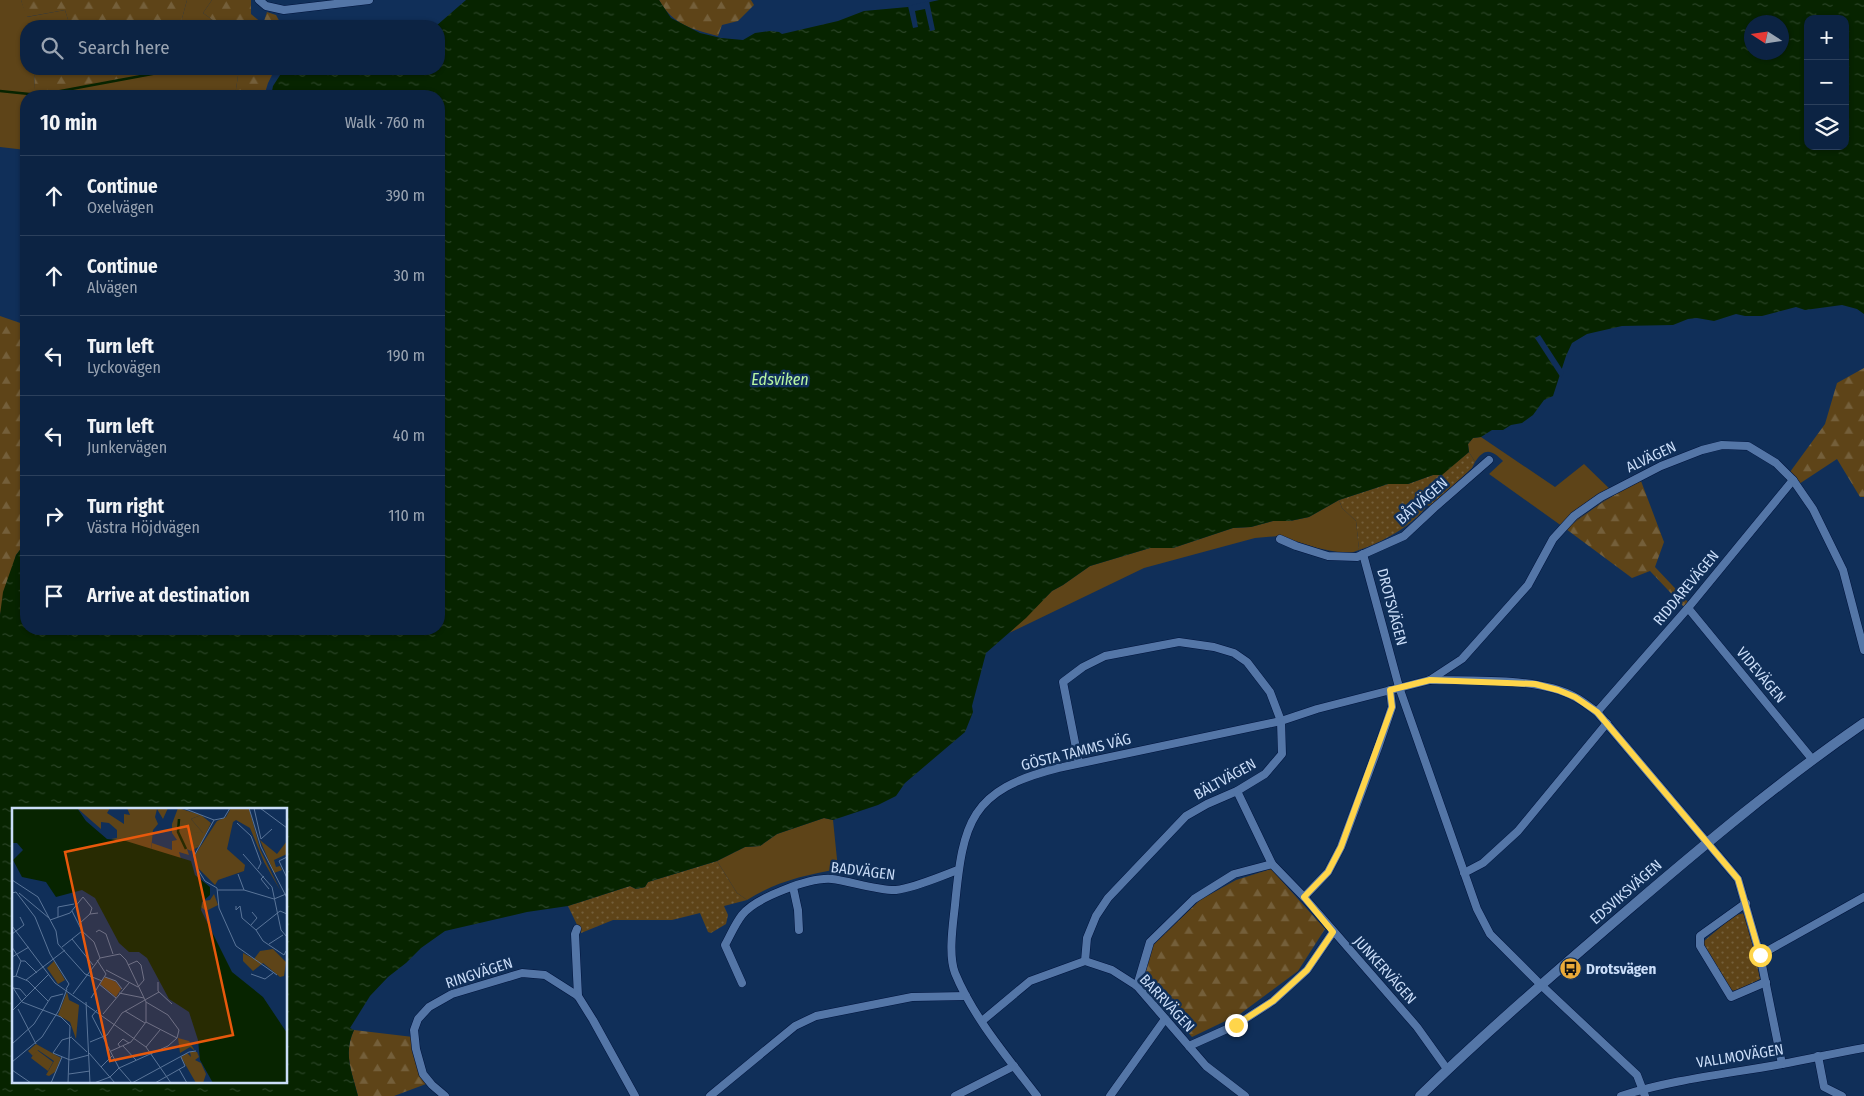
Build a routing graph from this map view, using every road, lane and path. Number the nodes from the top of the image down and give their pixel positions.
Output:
1 (258, 0) edge
2 (368, 0) edge
3 (1489, 460) dead end
4 (1793, 480) junction
5 (1280, 539) dead end
6 (1364, 554) junction
7 (1688, 608) junction
8 (1864, 650) edge
9 (1430, 680) junction
10 (1408, 686) joint
11 (1399, 687) junction
12 (1390, 690) junction
13 (1597, 712) junction
14 (1281, 721) junction
15 (1606, 723) junction
16 (1864, 724) edge
17 (1812, 759) junction
18 (1079, 763) junction
19 (1237, 791) junction
20 (1707, 842) junction
21 (1272, 864) junction
22 (958, 870) junction
23 (1464, 873) junction
24 (793, 887) junction
25 (1304, 897) junction
26 (1864, 897) edge
27 (1746, 903) junction
28 (577, 929) dead end
29 (799, 930) dead end
30 (1333, 932) junction
31 (1760, 955) junction
32 (1085, 961) junction
33 (1766, 982) junction
34 (742, 983) dead end
35 (1541, 985) junction
36 (1137, 986) junction
37 (578, 996) junction
38 (966, 996) junction
39 (1165, 1020) junction
40 (982, 1022) junction
41 (1189, 1046) junction
42 (1864, 1048) edge
43 (1818, 1056) junction
44 (1782, 1064) junction
45 (1014, 1066) junction
46 (1447, 1069) junction
47 (1644, 1092) edge
48 (445, 1096) edge
49 (635, 1096) edge
50 (710, 1096) edge
51 (955, 1096) edge
52 (1036, 1096) edge
53 (1110, 1096) edge
54 (1245, 1096) edge
55 (1420, 1096) edge
56 (1621, 1096) edge
57 (1842, 1096) edge

1 - 2 street
3 - 6 street, BÅTVÄGEN
4 - 7 street, RIDDAREVÄGEN
4 - 8 street, ALVÄGEN
4 - 9 street, ALVÄGEN
5 - 6 street, BÅTVÄGEN
6 - 11 street, DROTSVÄGEN
7 - 13 street, RIDDAREVÄGEN
7 - 17 street, VIDEVÄGEN
9 - 10 street, ALVÄGEN
9 - 13 street
10 - 11 street, GÖSTA TAMMS VÄG
11 - 12 street, GÖSTA TAMMS VÄG
11 - 23 street, DROTSVÄGEN
12 - 14 street, GÖSTA TAMMS VÄG
12 - 25 street
13 - 15 street
14 - 18 street, GÖSTA TAMMS VÄG
14 - 18 street, BÄLTVÄGEN
14 - 19 street, BÄLTVÄGEN
15 - 20 street
15 - 23 street
16 - 17 street, EDSVIKSVÄGEN
17 - 20 street, EDSVIKSVÄGEN
18 - 22 street, GÖSTA TAMMS VÄG
19 - 21 street, JUNKERVÄGEN
19 - 32 street, BÄLTVÄGEN
20 - 27 street
20 - 35 street, EDSVIKSVÄGEN
21 - 25 street, JUNKERVÄGEN
21 - 36 street
22 - 24 street, BADVÄGEN
22 - 38 street, GÖSTA TAMMS VÄG
23 - 35 street, DROTSVÄGEN
24 - 29 street
24 - 34 street, BADVÄGEN
25 - 30 street, JUNKERVÄGEN
26 - 31 street
27 - 31 street
27 - 33 street
28 - 37 street, RINGVÄGEN
30 - 41 street
30 - 46 street, JUNKERVÄGEN
31 - 33 street
32 - 36 street, BARRVÄGEN
32 - 40 street
33 - 44 street
35 - 46 street, EDSVIKSVÄGEN
35 - 47 street, DROTSVÄGEN
36 - 39 street, BARRVÄGEN
37 - 48 street, RINGVÄGEN
37 - 49 street, RINGVÄGEN
38 - 40 street, GÖSTA TAMMS VÄG
38 - 50 street
39 - 41 street, BARRVÄGEN
39 - 53 street
40 - 45 street, GÖSTA TAMMS VÄG
41 - 54 street, BARRVÄGEN
42 - 43 street, VALLMOVÄGEN
43 - 44 street, VALLMOVÄGEN
43 - 57 street
44 - 47 street, VALLMOVÄGEN
45 - 51 street
45 - 52 street, GÖSTA TAMMS VÄG
46 - 55 street, EDSVIKSVÄGEN
47 - 56 street, VALLMOVÄGEN

